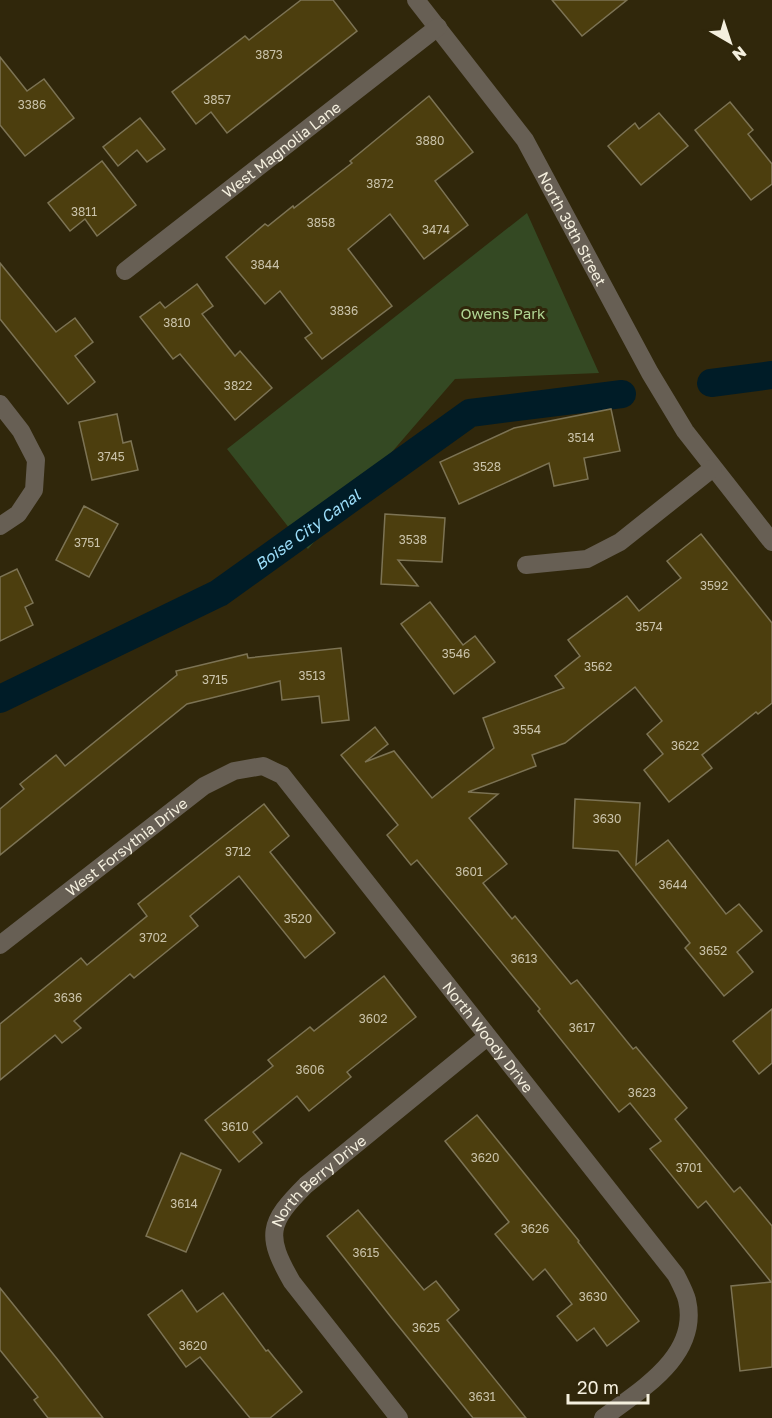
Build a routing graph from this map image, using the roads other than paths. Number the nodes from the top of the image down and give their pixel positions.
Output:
1 (416, 0) edge
2 (438, 27) junction
3 (125, 271) dead end
4 (0, 404) edge
5 (713, 468) junction
6 (0, 526) edge
7 (772, 542) edge
8 (526, 565) dead end
9 (263, 766) joint
10 (0, 945) edge
11 (488, 1037) junction
12 (399, 1418) edge
13 (603, 1418) edge

1 - 2 street, North 39th Street
2 - 3 street, West Magnolia Lane
2 - 5 street, North 39th Street
4 - 6 street
5 - 7 street, North 39th Street
5 - 8 street
9 - 10 street, West Forsythia Drive
9 - 11 street, North Woody Drive
11 - 12 street, North Berry Drive
11 - 13 street, North Woody Drive

